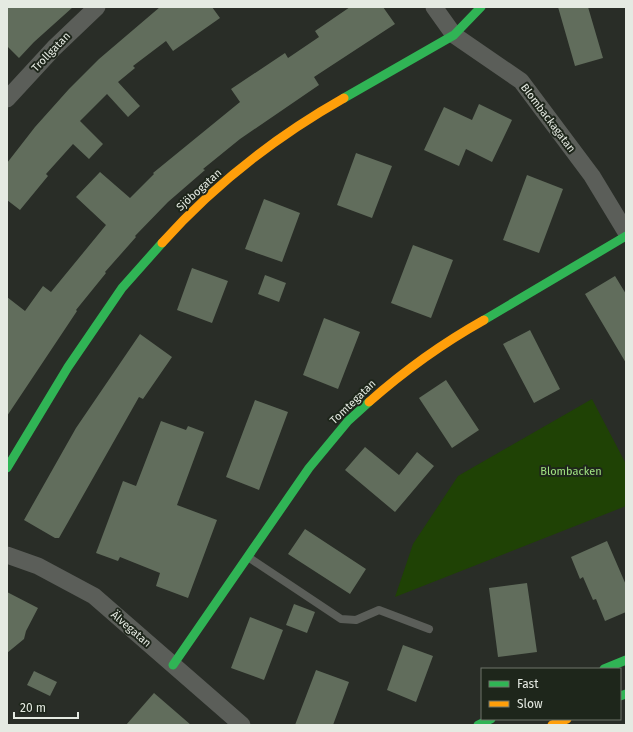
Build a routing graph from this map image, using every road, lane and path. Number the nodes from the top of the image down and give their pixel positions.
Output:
1 (97, 7) edge
2 (434, 7) edge
3 (481, 7) edge
4 (454, 35) junction
5 (7, 99) edge
6 (626, 232) edge
7 (626, 236) edge
8 (7, 468) edge
9 (7, 555) edge
10 (248, 557) junction
11 (429, 630) dead end
12 (626, 660) edge
13 (173, 665) junction
14 (606, 668) edge
15 (488, 720) edge
16 (564, 720) edge
17 (242, 725) edge
18 (478, 725) edge
19 (552, 725) edge

1 - 5 street, Trollgatan
2 - 4 street, Blombackagatan
3 - 4 street, Sjöbogatan
4 - 6 street, Blombackagatan
4 - 8 street, Sjöbogatan
7 - 10 street, Tomtegatan
9 - 13 street, Älvegatan
10 - 11 lane
10 - 13 street, Tomtegatan
12 - 14 street
13 - 17 street, Älvegatan
15 - 18 street
16 - 19 street

